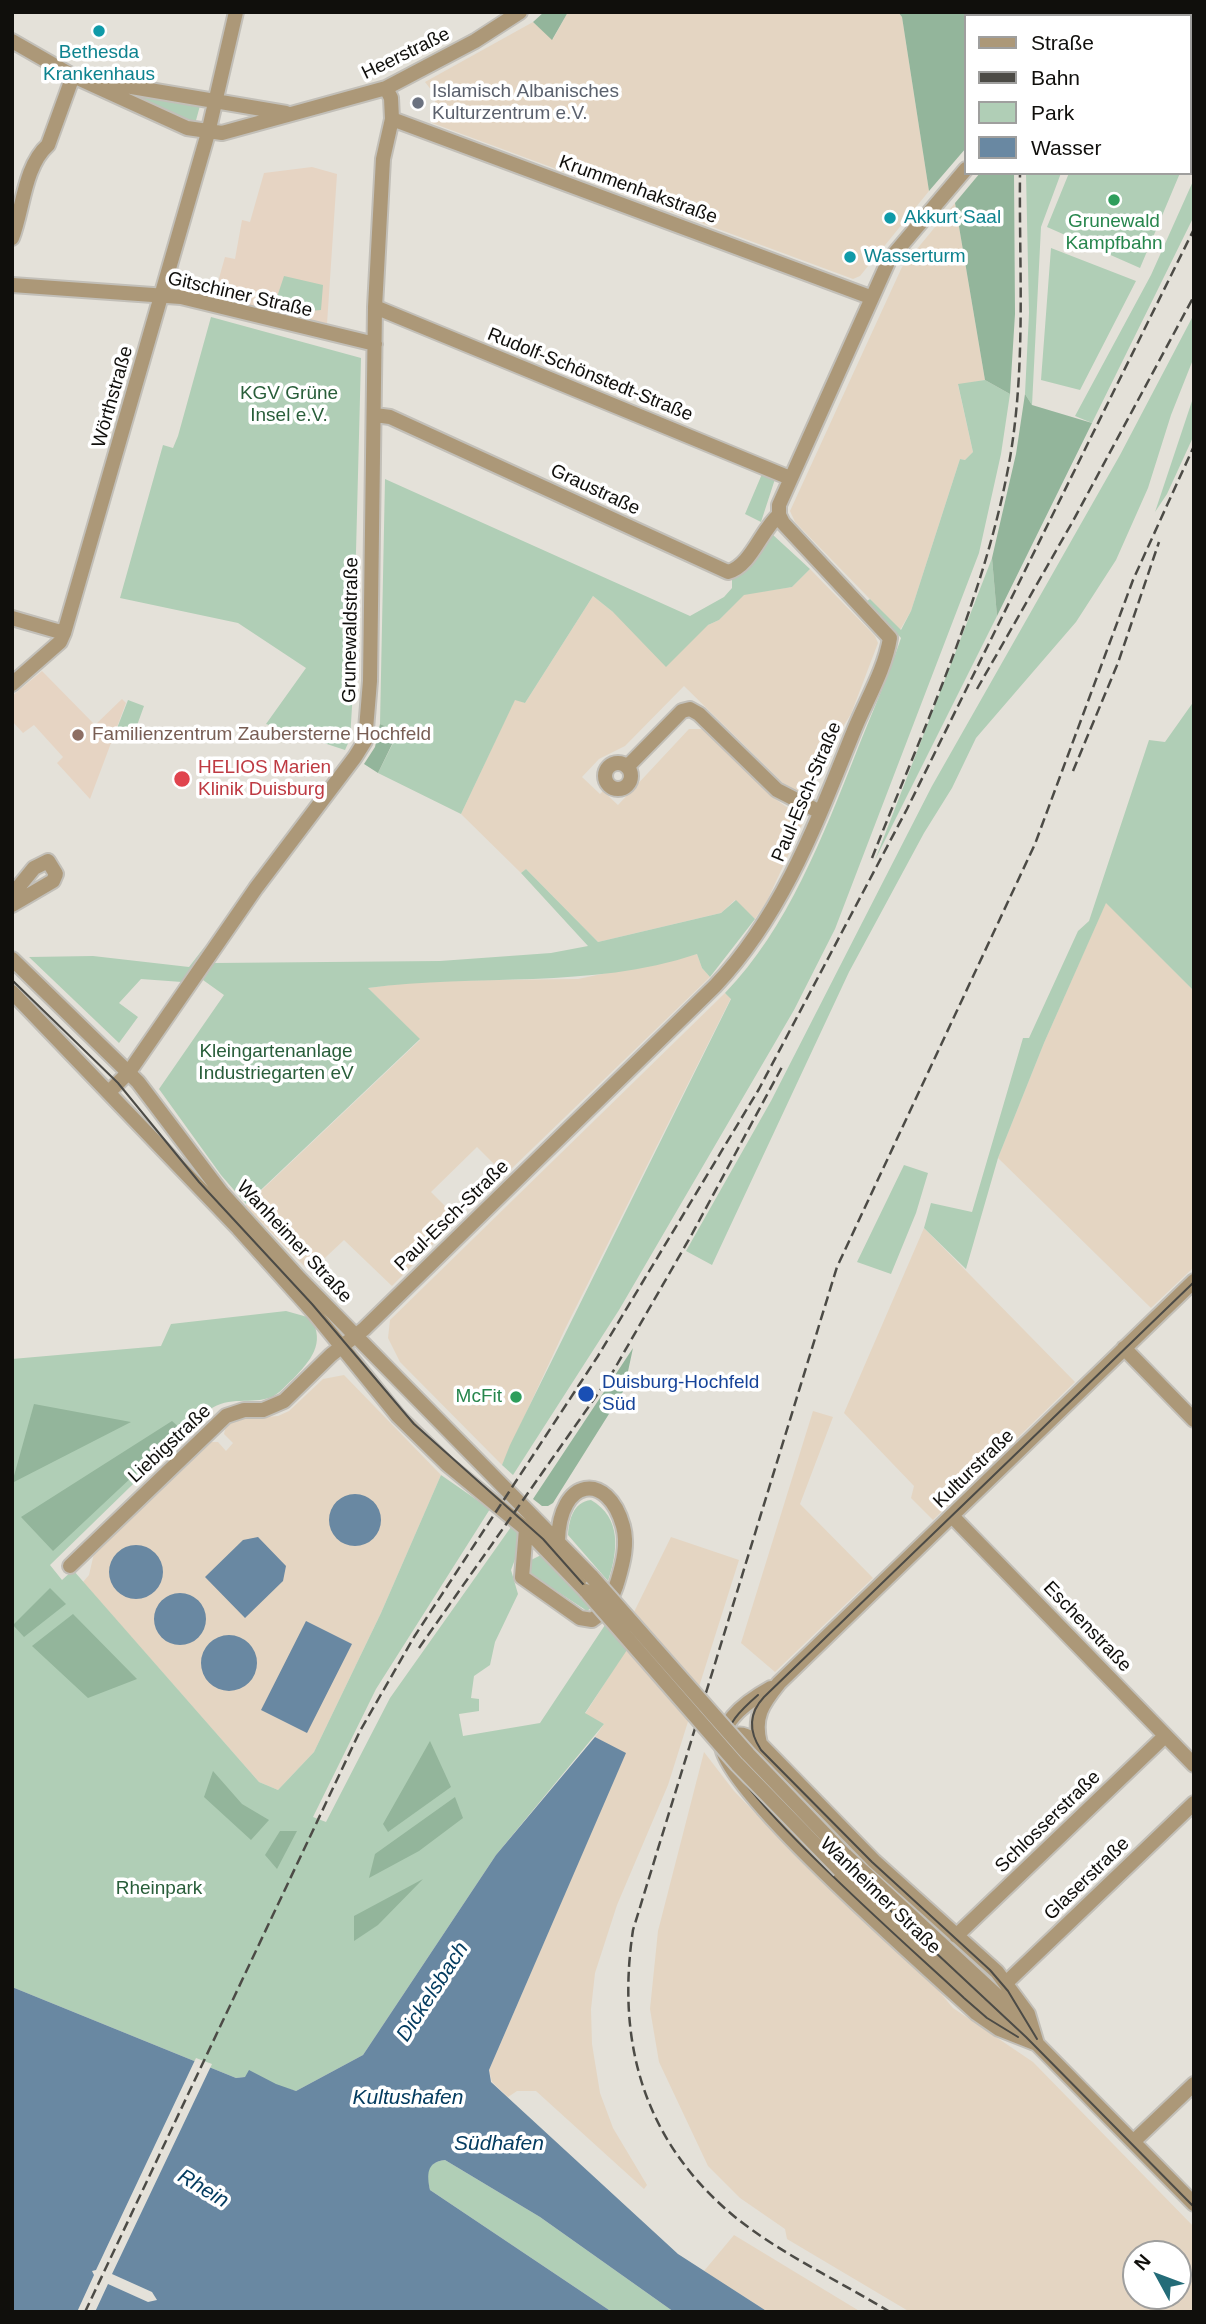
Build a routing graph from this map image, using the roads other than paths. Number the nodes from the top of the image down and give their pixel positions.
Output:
1 (236, 12) edge
2 (520, 12) edge
3 (12, 41) edge
4 (76, 78) junction
5 (386, 88) junction
6 (216, 101) junction
7 (301, 113) junction
8 (392, 119) junction
9 (208, 133) junction
10 (964, 171) edge
11 (12, 238) edge
12 (12, 285) edge
13 (162, 295) junction
14 (870, 296) junction
15 (375, 307) junction
16 (375, 344) junction
17 (374, 415) junction
18 (790, 478) junction
19 (779, 515) junction
20 (12, 618) edge
21 (64, 633) junction
22 (12, 684) edge
23 (627, 767) dead end
24 (820, 812) junction
25 (12, 895) edge
26 (12, 905) edge
27 (12, 959) edge
28 (12, 992) edge
29 (129, 1072) junction
30 (109, 1092) junction
31 (1194, 1281) edge
32 (355, 1336) junction
33 (340, 1347) junction
34 (1125, 1348) junction
35 (1194, 1420) edge
36 (561, 1510) junction
37 (533, 1514) junction
38 (952, 1516) junction
39 (526, 1529) junction
40 (553, 1545) junction
41 (525, 1557) junction
42 (70, 1566) dead end
43 (779, 1683) junction
44 (1165, 1736) junction
45 (760, 1744) junction
46 (722, 1748) junction
47 (1191, 1756) edge
48 (1194, 1803) edge
49 (843, 1862) junction
50 (956, 1936) junction
51 (1007, 1982) junction
52 (1037, 2044) junction
53 (1194, 2084) edge
54 (1133, 2142) junction
55 (1194, 2204) edge

1 - 6 street, Wörthstraße
2 - 5 street, Heerstraße
3 - 4 street, Heerstraße
4 - 6 street, Heerstraße
4 - 9 street, Heerstraße
4 - 11 street
5 - 7 street, Heerstraße
5 - 8 street, Grunewaldstraße
6 - 7 street, Heerstraße
6 - 9 street, Wörthstraße
7 - 9 street, Heerstraße
8 - 14 street, Krummenhakstraße
8 - 15 street, Grunewaldstraße
9 - 13 street, Wörthstraße
10 - 14 street
12 - 13 street, Gitschiner Straße
13 - 16 street, Gitschiner Straße
13 - 21 street, Wörthstraße
14 - 18 street
15 - 16 street, Grunewaldstraße
15 - 18 street, Rudolf-Schönstedt-Straße
16 - 17 street, Grunewaldstraße
17 - 19 street, Graustraße
17 - 29 street, Grunewaldstraße
18 - 19 street
19 - 24 street, Paul-Esch-Straße
20 - 21 street
21 - 22 street, Wörthstraße
23 - 24 street
24 - 32 street, Paul-Esch-Straße
25 - 26 street
27 - 29 street, Wanheimer Straße
28 - 30 street, Wanheimer Straße
29 - 30 street, Grunewaldstraße
29 - 32 street, Wanheimer Straße
30 - 33 street, Wanheimer Straße
31 - 34 street, Kulturstraße
32 - 33 street, Paul-Esch-Straße
32 - 37 street, Wanheimer Straße
33 - 39 street, Wanheimer Straße
33 - 42 street, Liebigstraße
34 - 35 street
34 - 38 street, Kulturstraße
36 - 37 street
36 - 40 street
36 - 41 street
37 - 40 street, Wanheimer Straße
38 - 43 street, Kulturstraße
38 - 44 street, Eschenstraße
39 - 40 street, Wanheimer Straße
39 - 41 street
40 - 41 street
40 - 49 street, Wanheimer Straße, bridge
40 - 49 street, Wanheimer Straße, bridge
43 - 45 street
43 - 46 street
44 - 47 street, Eschenstraße
44 - 50 street, Schlosserstraße
45 - 46 street
45 - 50 street, Wanheimer Straße
46 - 52 street, Wanheimer Straße
48 - 51 street, Glaserstraße
49 - 52 street, Wanheimer Straße
50 - 51 street, Wanheimer Straße
51 - 52 street, Wanheimer Straße
52 - 54 street, Wanheimer Straße
53 - 54 street
54 - 55 street, Wanheimer Straße

